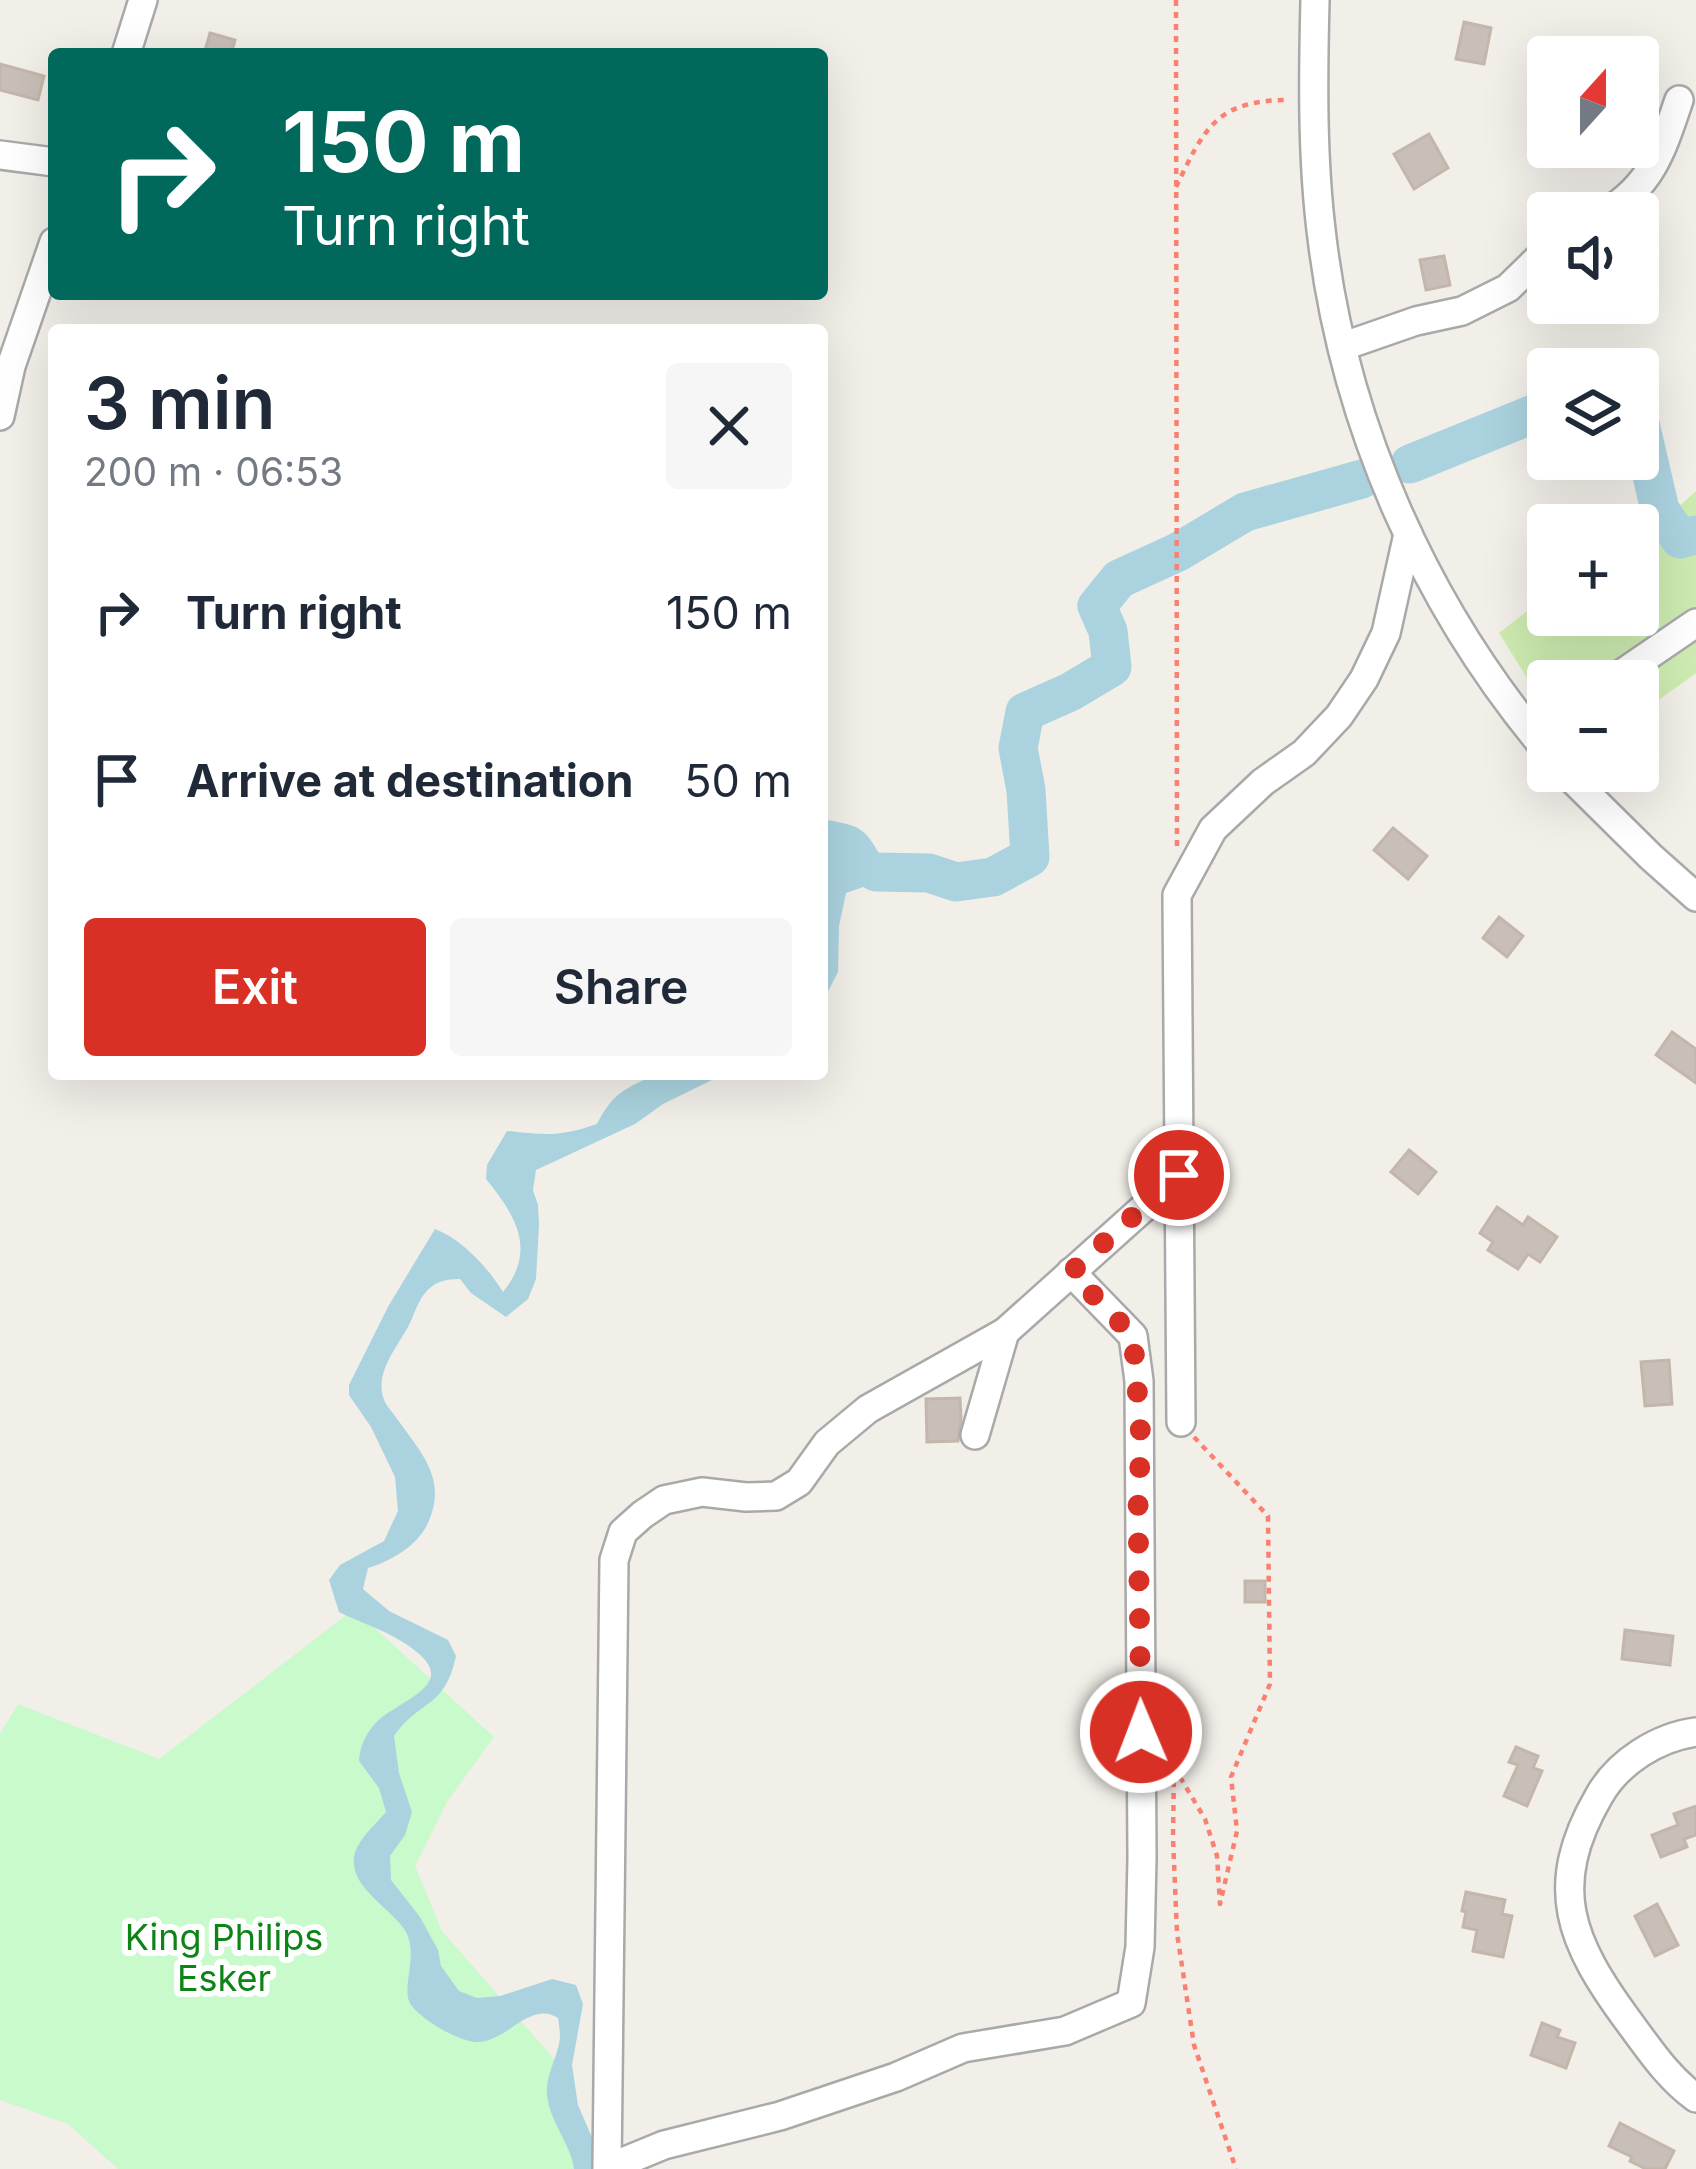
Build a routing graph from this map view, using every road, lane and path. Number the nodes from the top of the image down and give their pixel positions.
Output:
1 (143, 0) edge
2 (1176, 0) edge
3 (1315, 0) edge
4 (128, 48) edge
5 (1313, 100) junction
6 (1679, 100) dead end
7 (0, 155) edge
8 (48, 161) edge
9 (1176, 188) junction
10 (1633, 192) edge
11 (48, 259) edge
12 (1527, 269) edge
13 (1344, 346) junction
14 (0, 416) edge
15 (1408, 534) junction
16 (1696, 623) edge
17 (1642, 660) edge
18 (1527, 709) edge
19 (1585, 792) edge
20 (1177, 850) dead end
21 (1696, 896) edge
22 (1179, 1175) junction
23 (1071, 1272) junction
24 (1005, 1332) junction
25 (1180, 1422) joint
26 (975, 1435) dead end
27 (1696, 1732) edge
28 (1696, 2098) edge
29 (608, 2169) edge
30 (1236, 2169) edge

1 - 4 street
2 - 9 path
3 - 5 street
5 - 9 path
5 - 13 street
6 - 10 street
7 - 8 street
9 - 20 path
11 - 14 street
12 - 13 street
13 - 15 street
15 - 18 street
15 - 22 street
16 - 17 street
19 - 21 street
22 - 23 street
22 - 25 street
23 - 24 street
23 - 29 street
24 - 26 street
24 - 29 street
25 - 30 path
27 - 28 street

